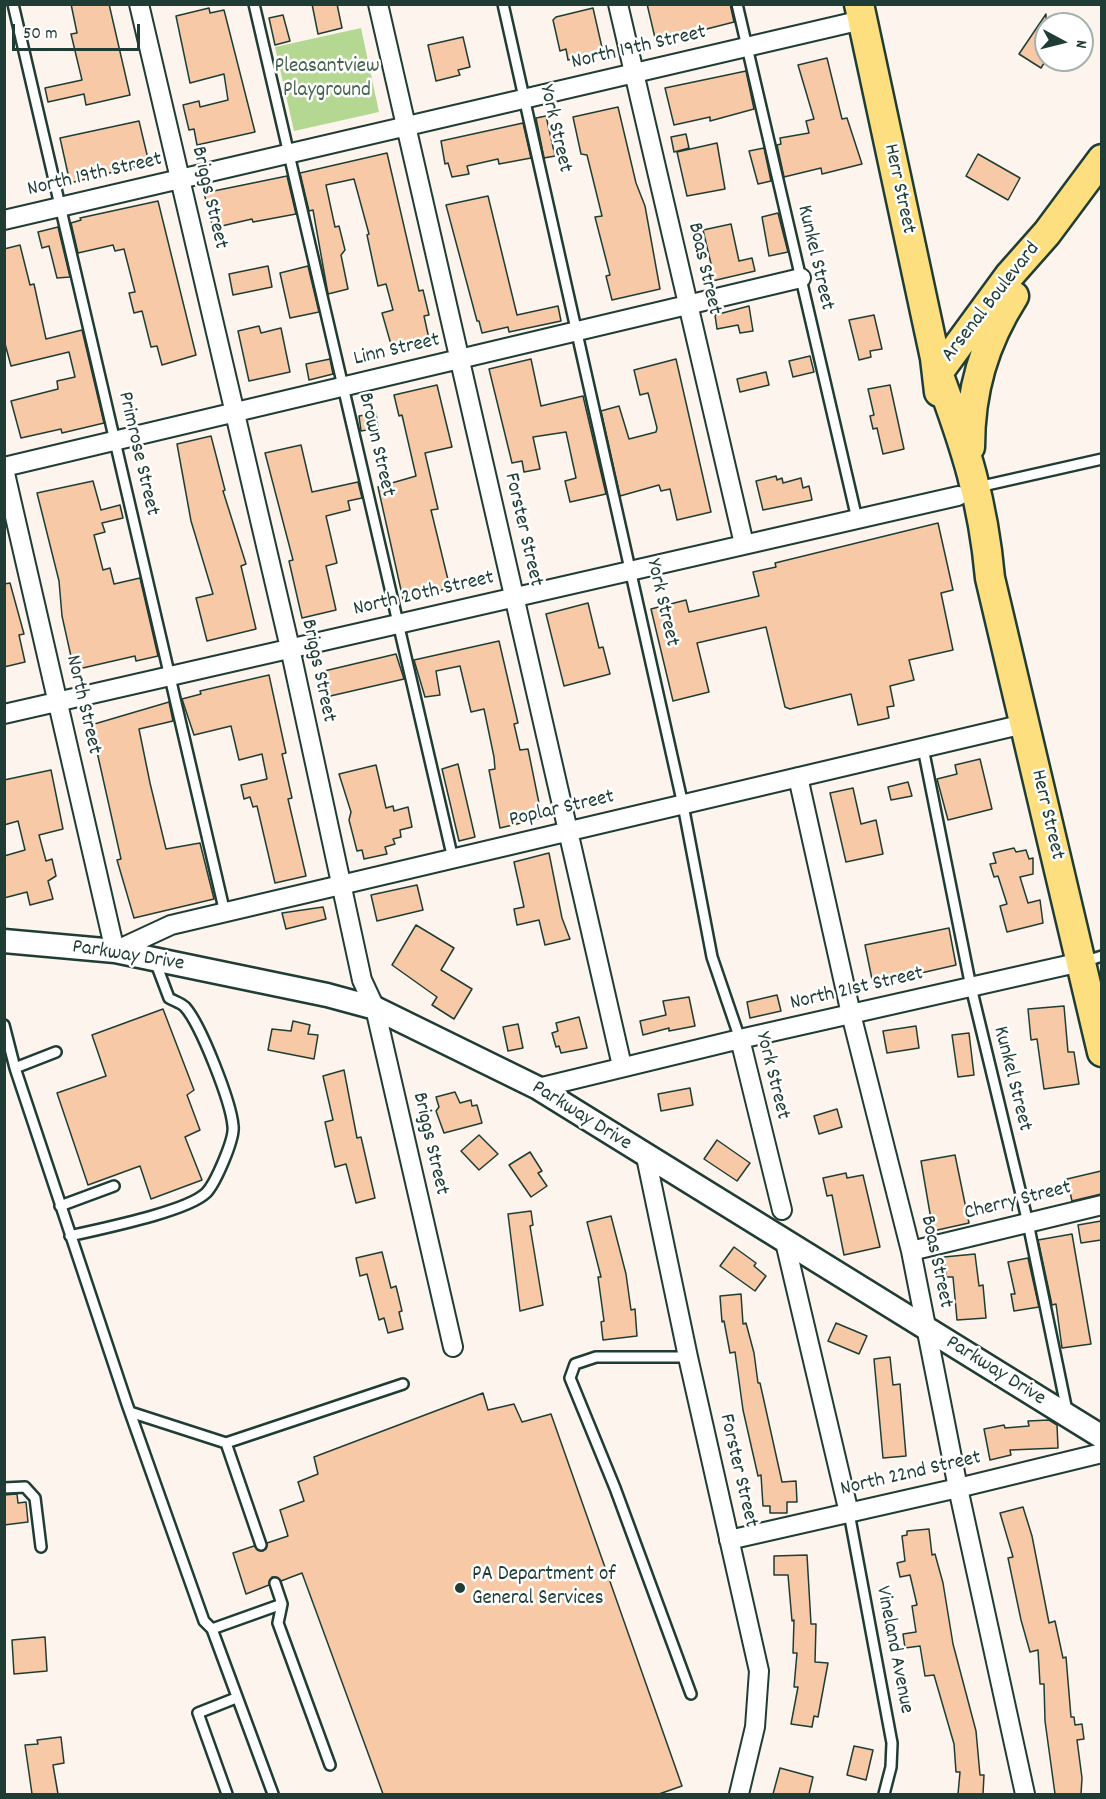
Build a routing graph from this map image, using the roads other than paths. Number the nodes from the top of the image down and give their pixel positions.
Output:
1 (13, 4) edge
2 (139, 4) edge
3 (254, 4) edge
4 (378, 4) edge
5 (503, 4) edge
6 (618, 4) edge
7 (737, 4) edge
8 (860, 12) edge
9 (747, 47) junction
10 (634, 74) junction
11 (524, 99) junction
12 (406, 127) junction
13 (289, 154) junction
14 (1101, 159) edge
15 (180, 179) junction
16 (60, 207) junction
17 (4, 220) edge
18 (1047, 233) junction
19 (801, 278) junction
20 (688, 305) junction
21 (576, 331) junction
22 (460, 359) junction
23 (938, 373) junction
24 (343, 387) junction
25 (235, 412) junction
26 (115, 441) junction
27 (1101, 459) edge
28 (4, 468) edge
29 (968, 482) junction
30 (857, 519) junction
31 (744, 544) junction
32 (631, 570) junction
33 (514, 597) junction
34 (398, 624) junction
35 (290, 648) junction
36 (170, 676) junction
37 (58, 701) junction
38 (4, 714) edge
39 (1024, 724) junction
40 (922, 748) junction
41 (798, 777) junction
42 (683, 805) junction
43 (568, 832) junction
44 (453, 859) junction
45 (341, 885) junction
46 (225, 913) junction
47 (4, 941) edge
48 (115, 951) junction
49 (1091, 959) edge
50 (155, 960) junction
51 (971, 987) junction
52 (375, 1008) junction
53 (851, 1014) junction
54 (4, 1025) edge
55 (740, 1039) junction
56 (56, 1052) dead end
57 (1101, 1052) edge
58 (622, 1066) junction
59 (15, 1068) junction
60 (538, 1088) junction
61 (646, 1157) junction
62 (114, 1186) dead end
63 (1101, 1205) edge
64 (60, 1206) junction
65 (782, 1210) dead end
66 (1028, 1223) junction
67 (70, 1236) junction
68 (785, 1242) junction
69 (911, 1251) junction
70 (926, 1329) junction
71 (453, 1347) dead end
72 (688, 1357) junction
73 (403, 1384) dead end
74 (130, 1413) junction
75 (1069, 1418) junction
76 (1101, 1437) edge
77 (226, 1443) junction
78 (1101, 1452) edge
79 (4, 1488) edge
80 (958, 1488) junction
81 (849, 1513) junction
82 (729, 1540) junction
83 (261, 1545) dead end
84 (41, 1547) dead end
85 (275, 1583) dead end
86 (282, 1604) junction
87 (212, 1629) junction
88 (691, 1694) dead end
89 (236, 1698) junction
90 (330, 1766) dead end
91 (227, 1794) edge
92 (273, 1794) edge
93 (739, 1794) edge
94 (884, 1794) edge
95 (1025, 1794) edge

1 - 16 lane, Primrose Street
2 - 15 street, Briggs Street
3 - 13 lane, Brown Street
4 - 12 street, Forster Street
5 - 11 lane, York Street
6 - 10 street, Boas Street
7 - 9 lane, Kunkel Street
8 - 9 street, North 19th Street
8 - 23 main road, Herr Street
9 - 10 street, North 19th Street
9 - 19 lane, Kunkel Street
10 - 11 street, North 19th Street
10 - 20 street, Boas Street
11 - 12 street, North 19th Street
11 - 21 lane, York Street
12 - 13 street, North 19th Street
12 - 22 street, Forster Street
13 - 15 street, North 19th Street
13 - 24 lane, Brown Street
14 - 18 main road, Arsenal Boulevard
15 - 16 street, North 19th Street
15 - 25 street, Briggs Street
16 - 17 street, North 19th Street
16 - 26 lane, Primrose Street
18 - 23 main road, Arsenal Boulevard
18 - 29 main road, Arsenal Boulevard
19 - 20 street, Linn Street
19 - 30 lane, Kunkel Street
20 - 21 street, Linn Street
20 - 31 street, Boas Street
21 - 22 street, Linn Street
21 - 32 lane, York Street
22 - 24 street, Linn Street
22 - 33 street, Forster Street
23 - 29 main road, Herr Street
24 - 25 street, Linn Street
24 - 34 lane, Brown Street
25 - 26 street, Linn Street
25 - 35 street, Briggs Street
26 - 28 street, Linn Street
26 - 36 lane, Primrose Street
27 - 29 lane
28 - 37 street, North Street
29 - 30 street, North 20th Street
29 - 39 main road, Herr Street
30 - 31 street, North 20th Street
31 - 32 street, North 20th Street
32 - 33 street, North 20th Street
32 - 42 lane, York Street
33 - 34 street, North 20th Street
33 - 43 street, Forster Street
34 - 35 street, North 20th Street
34 - 44 lane, Brown Street
35 - 36 street, North 20th Street
35 - 45 street, Briggs Street
36 - 37 street, North 20th Street
36 - 46 lane, Primrose Street
37 - 38 street, North 20th Street
37 - 48 street, North Street
39 - 40 street, Poplar Street
39 - 49 main road, Herr Street
40 - 41 street, Poplar Street
40 - 51 lane, Kunkel Street
41 - 42 street, Poplar Street
41 - 53 street, Boas Street
42 - 43 street, Poplar Street
42 - 55 lane, York Street
43 - 44 street, Poplar Street
43 - 58 street, Forster Street
44 - 45 street, Poplar Street
45 - 46 street, Poplar Street
45 - 52 street, Briggs Street
46 - 48 street, Poplar Street
47 - 48 street, Parkway Drive
48 - 50 street, Parkway Drive
49 - 51 street, North 21st Street
49 - 57 main road, Herr Street
50 - 52 street, Parkway Drive
50 - 67 lane
51 - 53 street, North 21st Street
51 - 66 lane, Kunkel Street
52 - 60 street, Parkway Drive
52 - 71 street, Briggs Street
53 - 55 street, North 21st Street
53 - 69 street, Boas Street
54 - 59 lane
55 - 58 street, North 21st Street
55 - 65 street, York Street
56 - 59 lane
58 - 60 street, North 21st Street
59 - 64 lane
60 - 61 street, Parkway Drive
61 - 68 street, Parkway Drive
61 - 72 street, Forster Street
62 - 64 lane
63 - 66 street, Cherry Street
64 - 67 lane
66 - 69 street, Cherry Street
66 - 75 lane, Kunkel Street
67 - 74 lane
68 - 70 street, Parkway Drive
68 - 81 street
69 - 70 street, Boas Street
70 - 75 street, Parkway Drive
70 - 80 street, Boas Street
72 - 82 street, Forster Street
72 - 88 lane
73 - 77 lane
74 - 77 lane
74 - 87 lane
75 - 76 street, Parkway Drive
77 - 83 lane
78 - 80 street, North 22nd Street
79 - 84 lane
80 - 81 street, North 22nd Street
80 - 95 street, Boas Street
81 - 82 street, North 22nd Street
81 - 94 lane, Vineland Avenue
82 - 93 street, Forster Street
85 - 86 lane
86 - 87 lane
86 - 90 lane
87 - 89 lane
89 - 91 lane
89 - 92 lane

